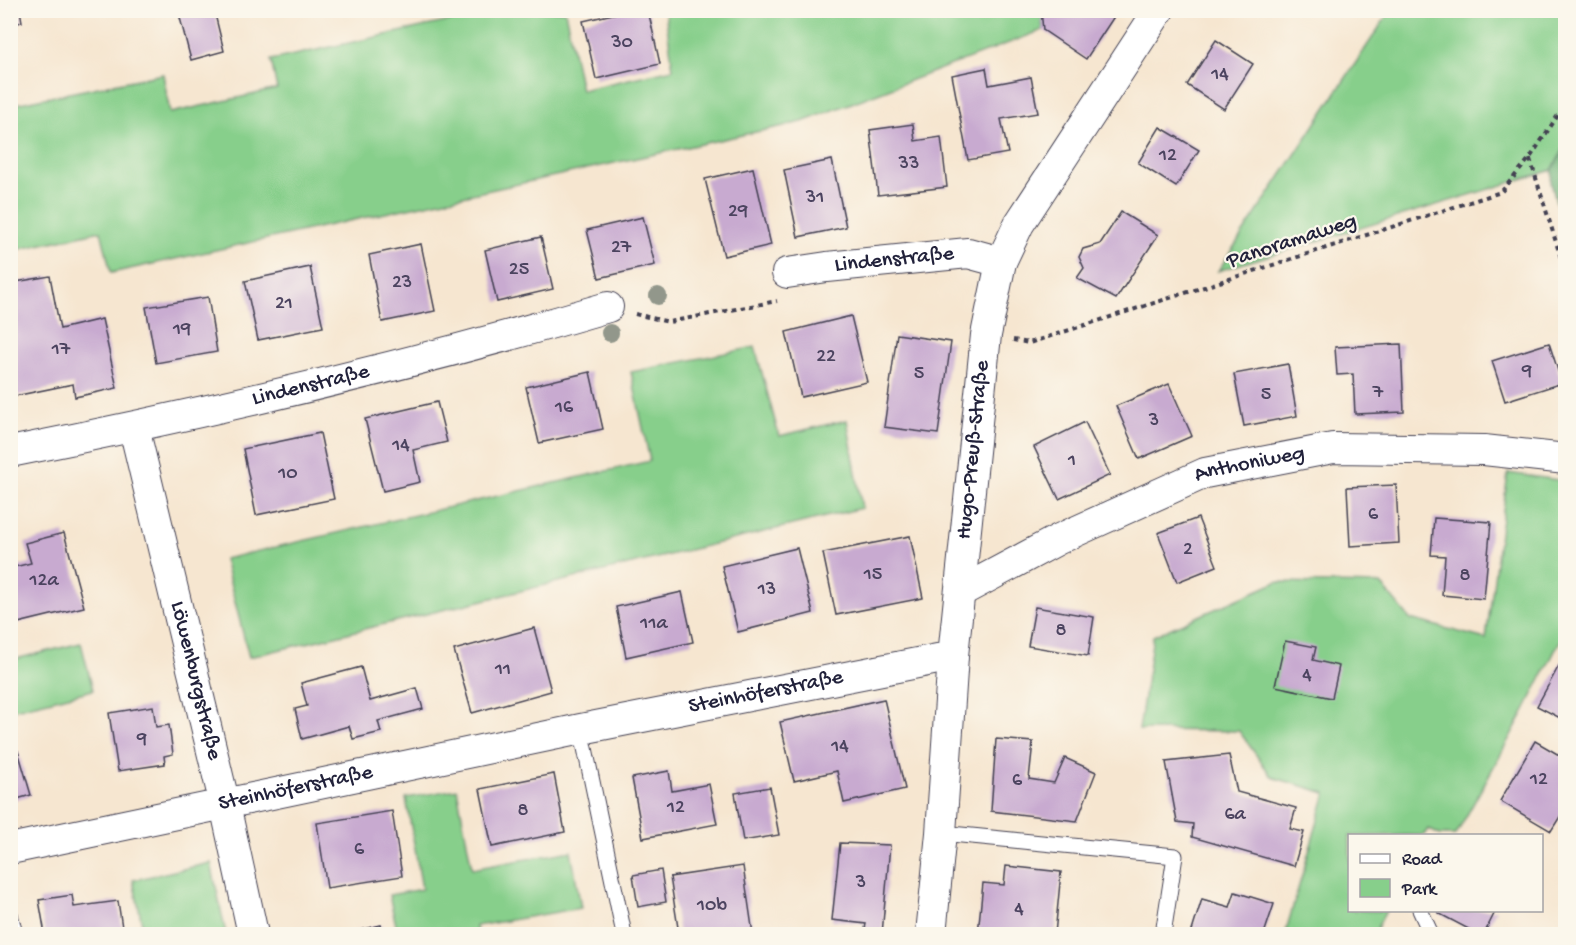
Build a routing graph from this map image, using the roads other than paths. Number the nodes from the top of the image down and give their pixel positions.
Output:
1 (1159, 10) edge
2 (1001, 262) junction
3 (784, 286) road end
4 (608, 307) road end
5 (134, 428) junction
6 (10, 452) edge
7 (1566, 459) edge
8 (960, 592) junction
9 (953, 656) junction
10 (581, 729) junction
11 (225, 805) junction
12 (941, 833) junction
13 (10, 849) edge
14 (1421, 912) edge
15 (10, 914) edge
16 (15, 934) edge
17 (253, 934) edge
18 (624, 934) edge
19 (931, 934) edge
20 (1163, 934) edge
21 (1431, 934) edge

1 - 2 street, Hugo-Preuß-Straße
2 - 3 street, Lindenstraße
2 - 8 street, Hugo-Preuß-Straße
4 - 5 street, Lindenstraße
5 - 6 street, Lindenstraße
5 - 11 street, Löwenburgstraße
7 - 8 street, Anthoniweg
8 - 9 street, Hugo-Preuß-Straße
9 - 10 street, Steinhöferstraße
9 - 12 street, Hugo-Preuß-Straße
10 - 11 street, Steinhöferstraße
10 - 18 lane
11 - 13 street, Steinhöferstraße
11 - 17 street, Löwenburgstraße
12 - 19 street, Hugo-Preuß-Straße
12 - 20 lane
14 - 21 lane
15 - 16 lane

